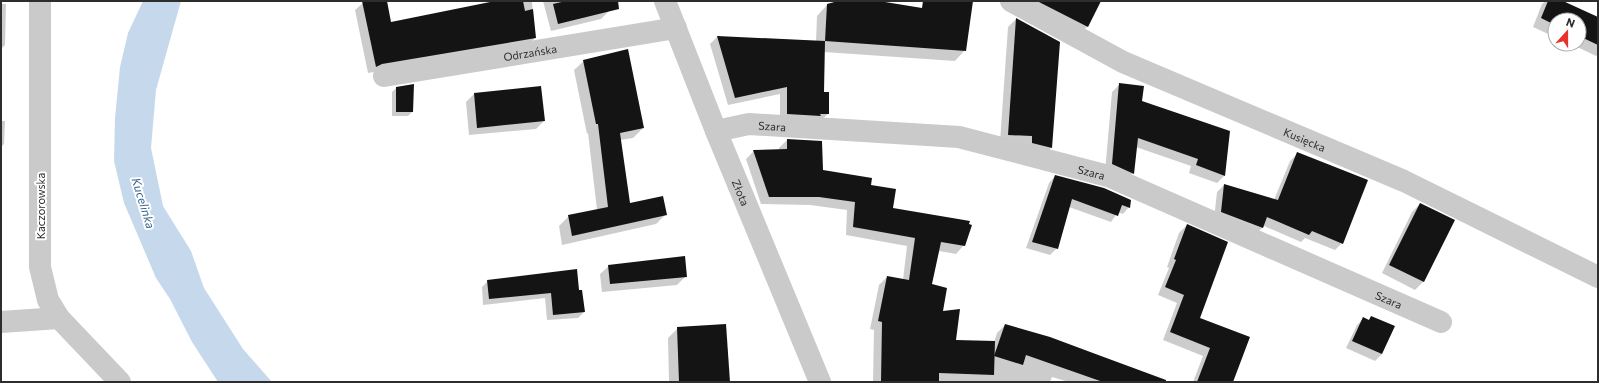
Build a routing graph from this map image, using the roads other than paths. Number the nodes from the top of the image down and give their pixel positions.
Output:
1 (40, 1) edge
2 (665, 1) edge
3 (1011, 1) edge
4 (676, 28) junction
5 (384, 76) dead end
6 (716, 131) junction
7 (1598, 276) edge
8 (59, 318) junction
9 (1, 322) edge
10 (1441, 322) dead end
11 (120, 382) edge
12 (820, 382) edge

1 - 8 street, Kaczorowska
2 - 4 street, Złota
3 - 7 street, Kusięcka
4 - 5 street, Odrzańska
4 - 6 street, Złota
6 - 10 street, Szara
6 - 12 street, Złota
8 - 9 street
8 - 11 street, Kaczorowska

